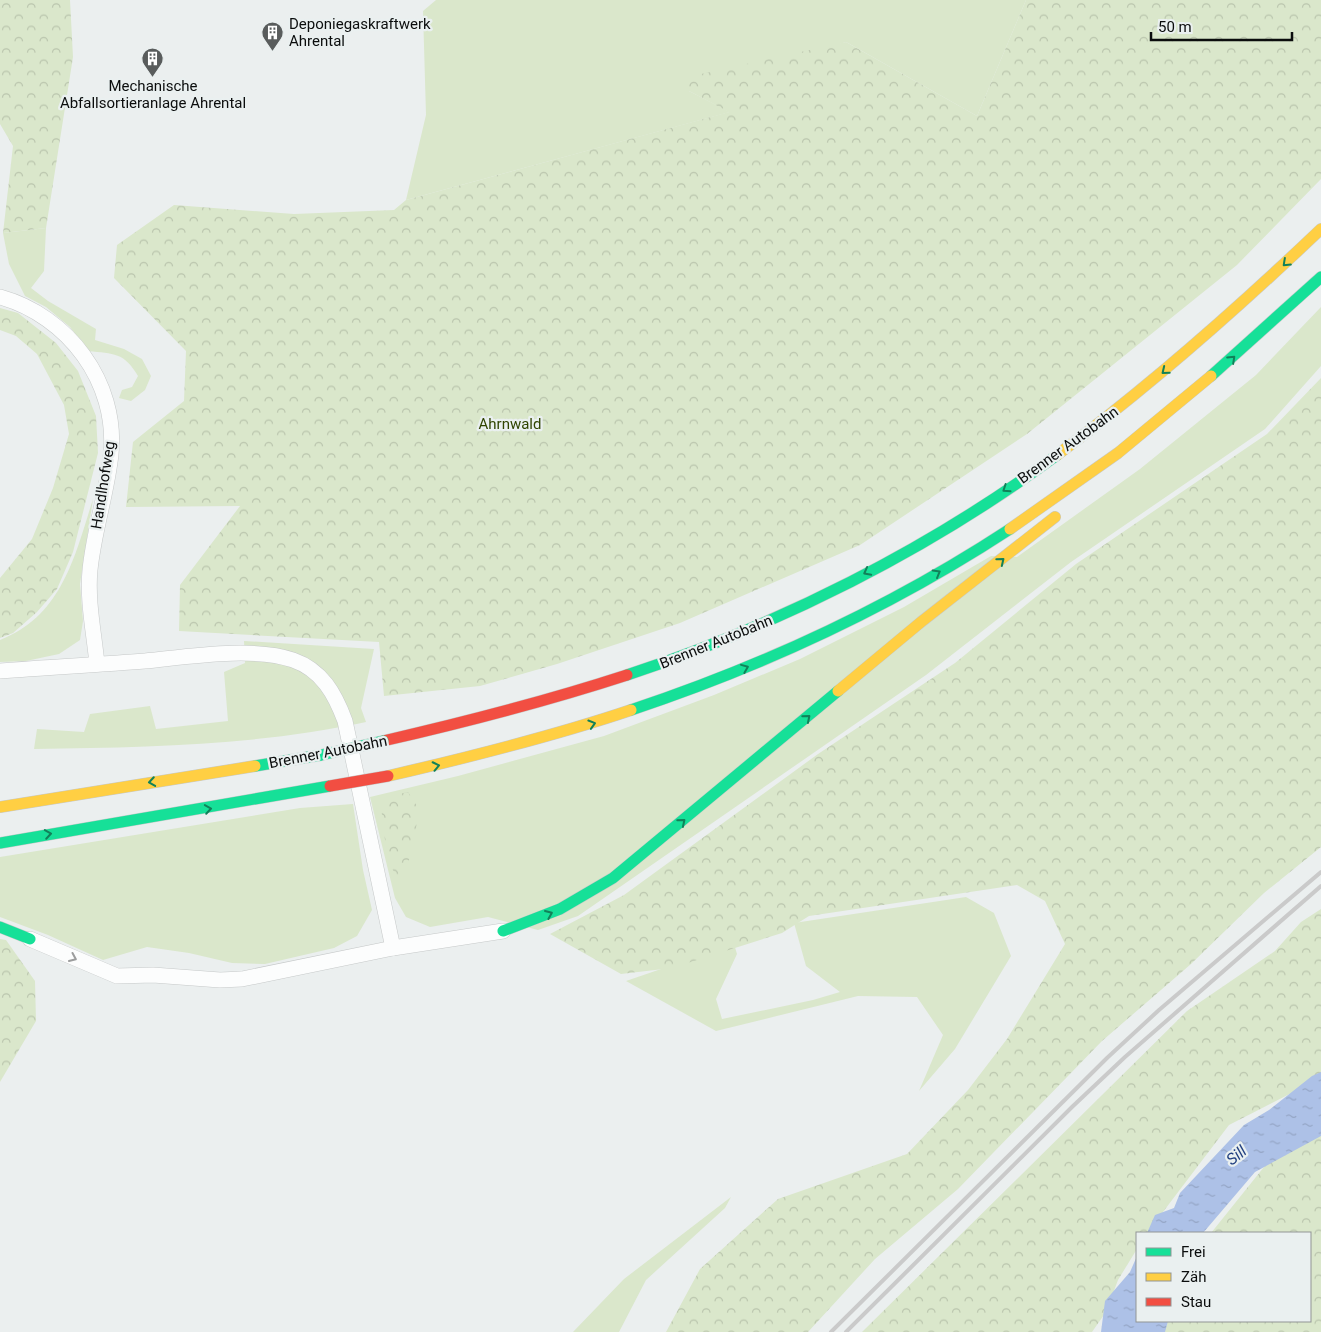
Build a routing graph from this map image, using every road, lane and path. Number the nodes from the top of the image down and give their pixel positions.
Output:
1 (1321, 229) edge
2 (1321, 277) edge
3 (0, 297) edge
4 (1126, 446) junction
5 (1074, 498) dead end
6 (1061, 511) dead end
7 (97, 664) junction
8 (0, 671) edge
9 (0, 807) edge
10 (0, 843) edge
11 (0, 927) edge
12 (503, 931) joint
13 (30, 938) joint
14 (393, 948) junction

1 -> 9 highway, Brenner Autobahn, bridge
4 -> 2 highway
3 - 7 street, Handlhofweg
4 - 5 highway
10 -> 4 highway, bridge
12 -> 6 highway
7 - 8 street
7 - 14 street
11 - 13 highway
12 - 14 street
13 -> 14 street

